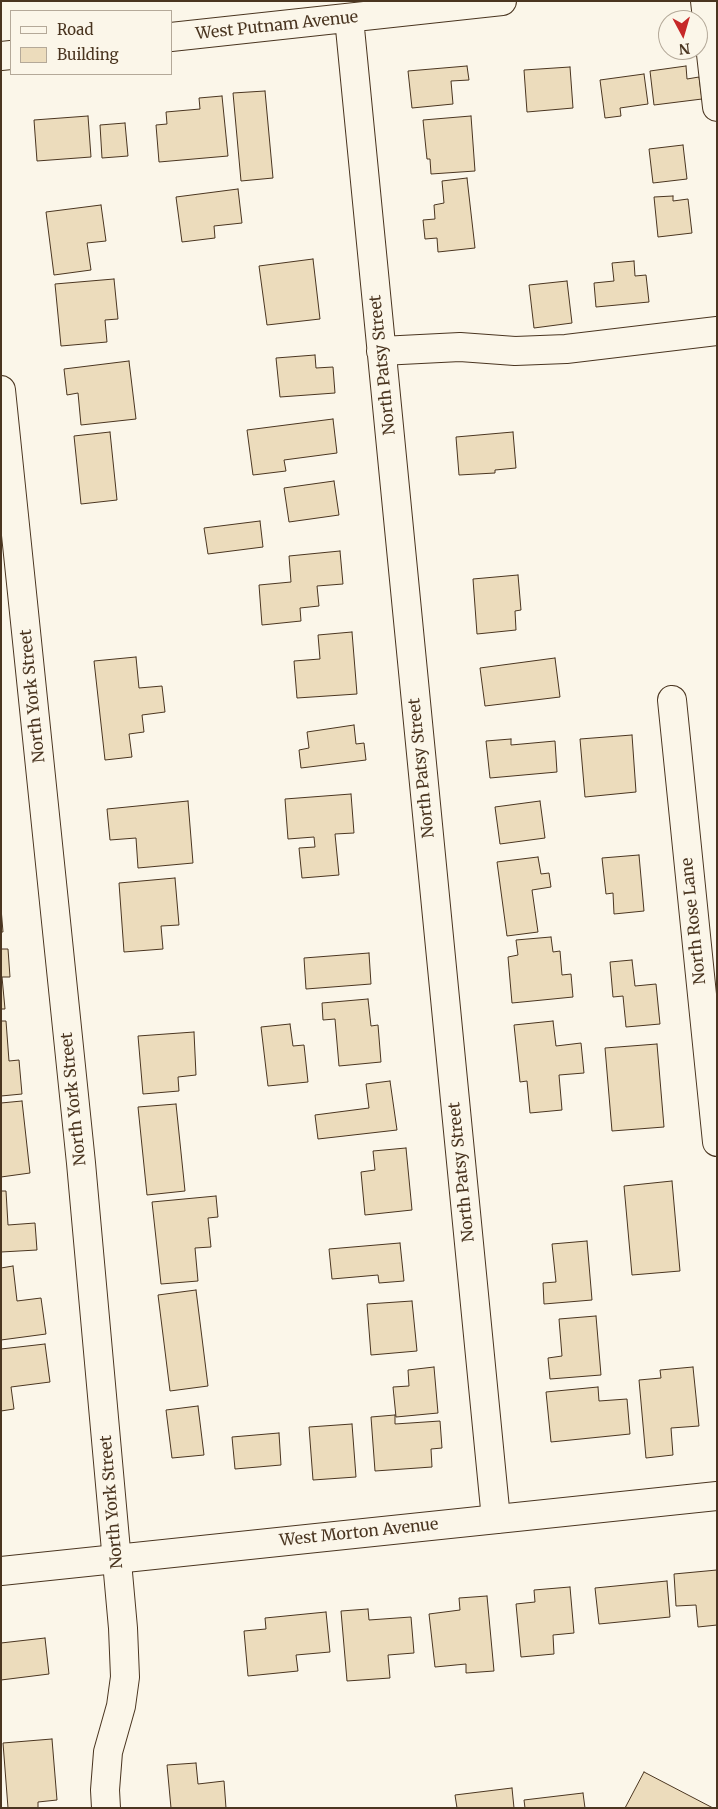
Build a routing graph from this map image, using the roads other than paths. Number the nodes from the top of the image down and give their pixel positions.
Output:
1 (502, 1) edge
2 (705, 1) edge
3 (349, 18) junction
4 (172, 37) edge
5 (717, 107) edge
6 (717, 331) edge
7 (381, 351) junction
8 (1, 390) edge
9 (672, 700) dead end
10 (717, 1142) edge
11 (717, 1496) edge
12 (496, 1519) junction
13 (117, 1559) junction
14 (1, 1571) edge
15 (106, 1808) edge

1 - 3 street, West Putnam Avenue
2 - 5 street
3 - 4 street, West Putnam Avenue
3 - 7 street, North Patsy Street
6 - 7 street
7 - 12 street, North Patsy Street
8 - 13 street, North York Street
9 - 10 street, North Rose Lane
11 - 12 street, West Morton Avenue
12 - 13 street, West Morton Avenue
13 - 14 street, West Morton Avenue
13 - 15 street, North York Street

